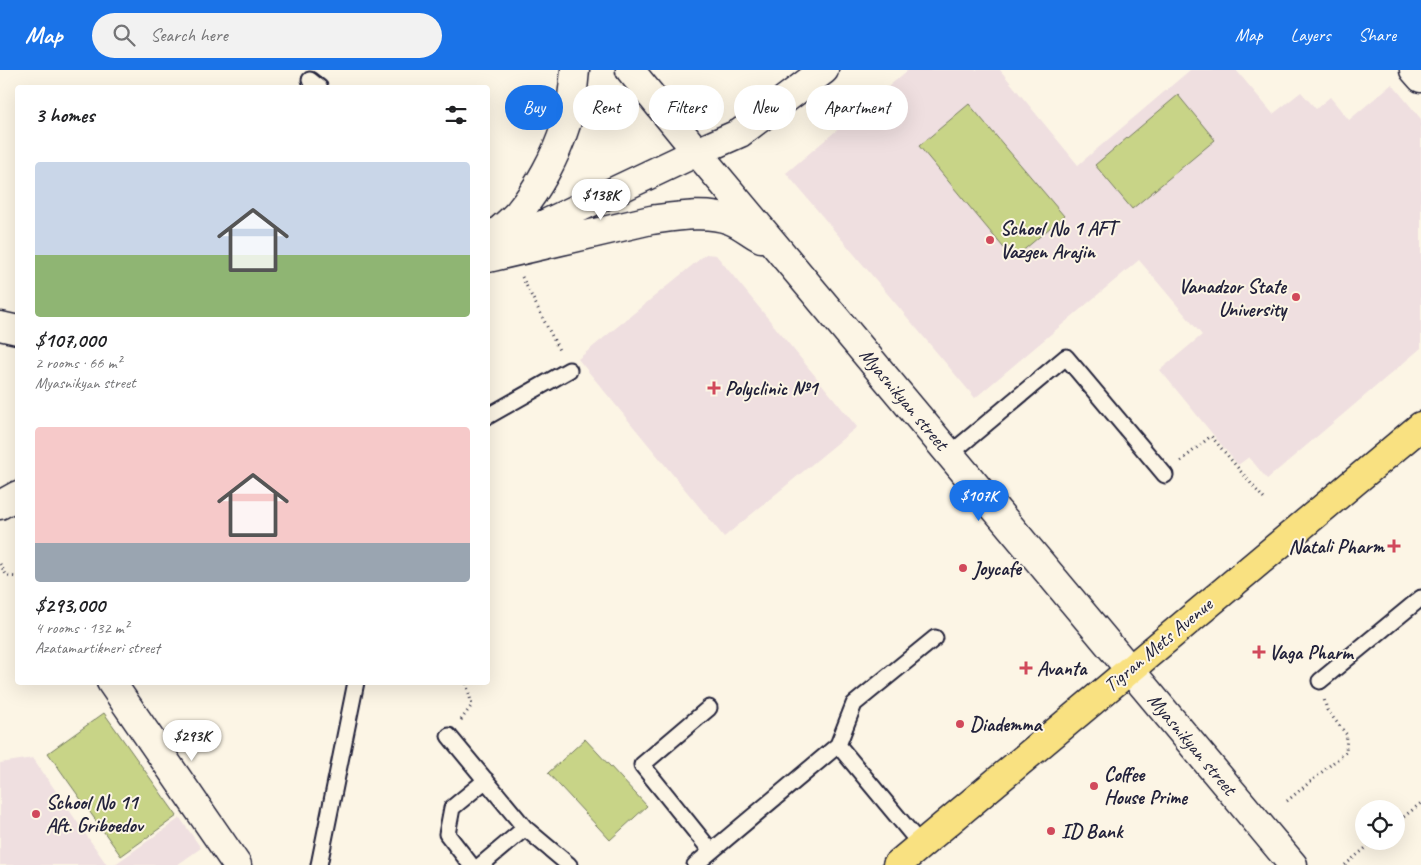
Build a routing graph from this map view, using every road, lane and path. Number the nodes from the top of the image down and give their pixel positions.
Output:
1 (575, 70) edge
2 (630, 70) edge
3 (824, 70) edge
4 (1414, 70) edge
5 (1421, 78) edge
6 (697, 152) junction
7 (490, 239) edge
8 (779, 249) junction
9 (490, 251) edge
10 (490, 258) edge
11 (526, 285) dead end
12 (0, 326) edge
13 (15, 329) edge
14 (569, 370) joint
15 (490, 415) edge
16 (1421, 426) edge
17 (950, 454) junction
18 (1165, 475) joint
19 (15, 497) edge
20 (1264, 499) dead end
21 (0, 505) edge
22 (0, 564) edge
23 (15, 577) edge
24 (1421, 598) edge
25 (935, 638) dead end
26 (1130, 669) junction
27 (1320, 681) joint
28 (113, 685) edge
29 (355, 685) edge
30 (467, 685) edge
31 (710, 708) dead end
32 (449, 736) joint
33 (838, 745) junction
34 (486, 780) junction
35 (1287, 801) dead end
36 (1421, 803) edge
37 (1405, 816) edge
38 (525, 828) junction
39 (1363, 850) edge
40 (711, 851) junction
41 (910, 858) edge
42 (237, 865) edge
43 (319, 865) edge
44 (471, 865) edge
45 (481, 865) edge
46 (570, 865) edge
47 (695, 865) edge
48 (1293, 865) edge
49 (1345, 865) edge

1 - 7 street
2 - 6 street, Myasnikyan street
3 - 6 street
4 - 5 street
6 - 8 street, Myasnikyan street
6 - 9 street
8 - 10 street
8 - 17 street, Myasnikyan street
11 - 14 path
12 - 13 street
14 - 15 lane
16 - 26 main road, Tigran Mets Avenue
17 - 18 lane
17 - 26 street, Myasnikyan street
18 - 20 path
19 - 21 street
22 - 23 path
24 - 27 lane
25 - 33 lane
26 - 41 main road, Tigran Mets Avenue
26 - 48 street, Myasnikyan street
27 - 35 path
28 - 42 street
29 - 43 lane
30 - 32 path
31 - 40 lane
32 - 34 lane
33 - 40 lane
33 - 41 lane
34 - 38 lane
34 - 44 lane
36 - 37 path
38 - 45 lane
38 - 46 lane
39 - 49 path
40 - 47 lane

